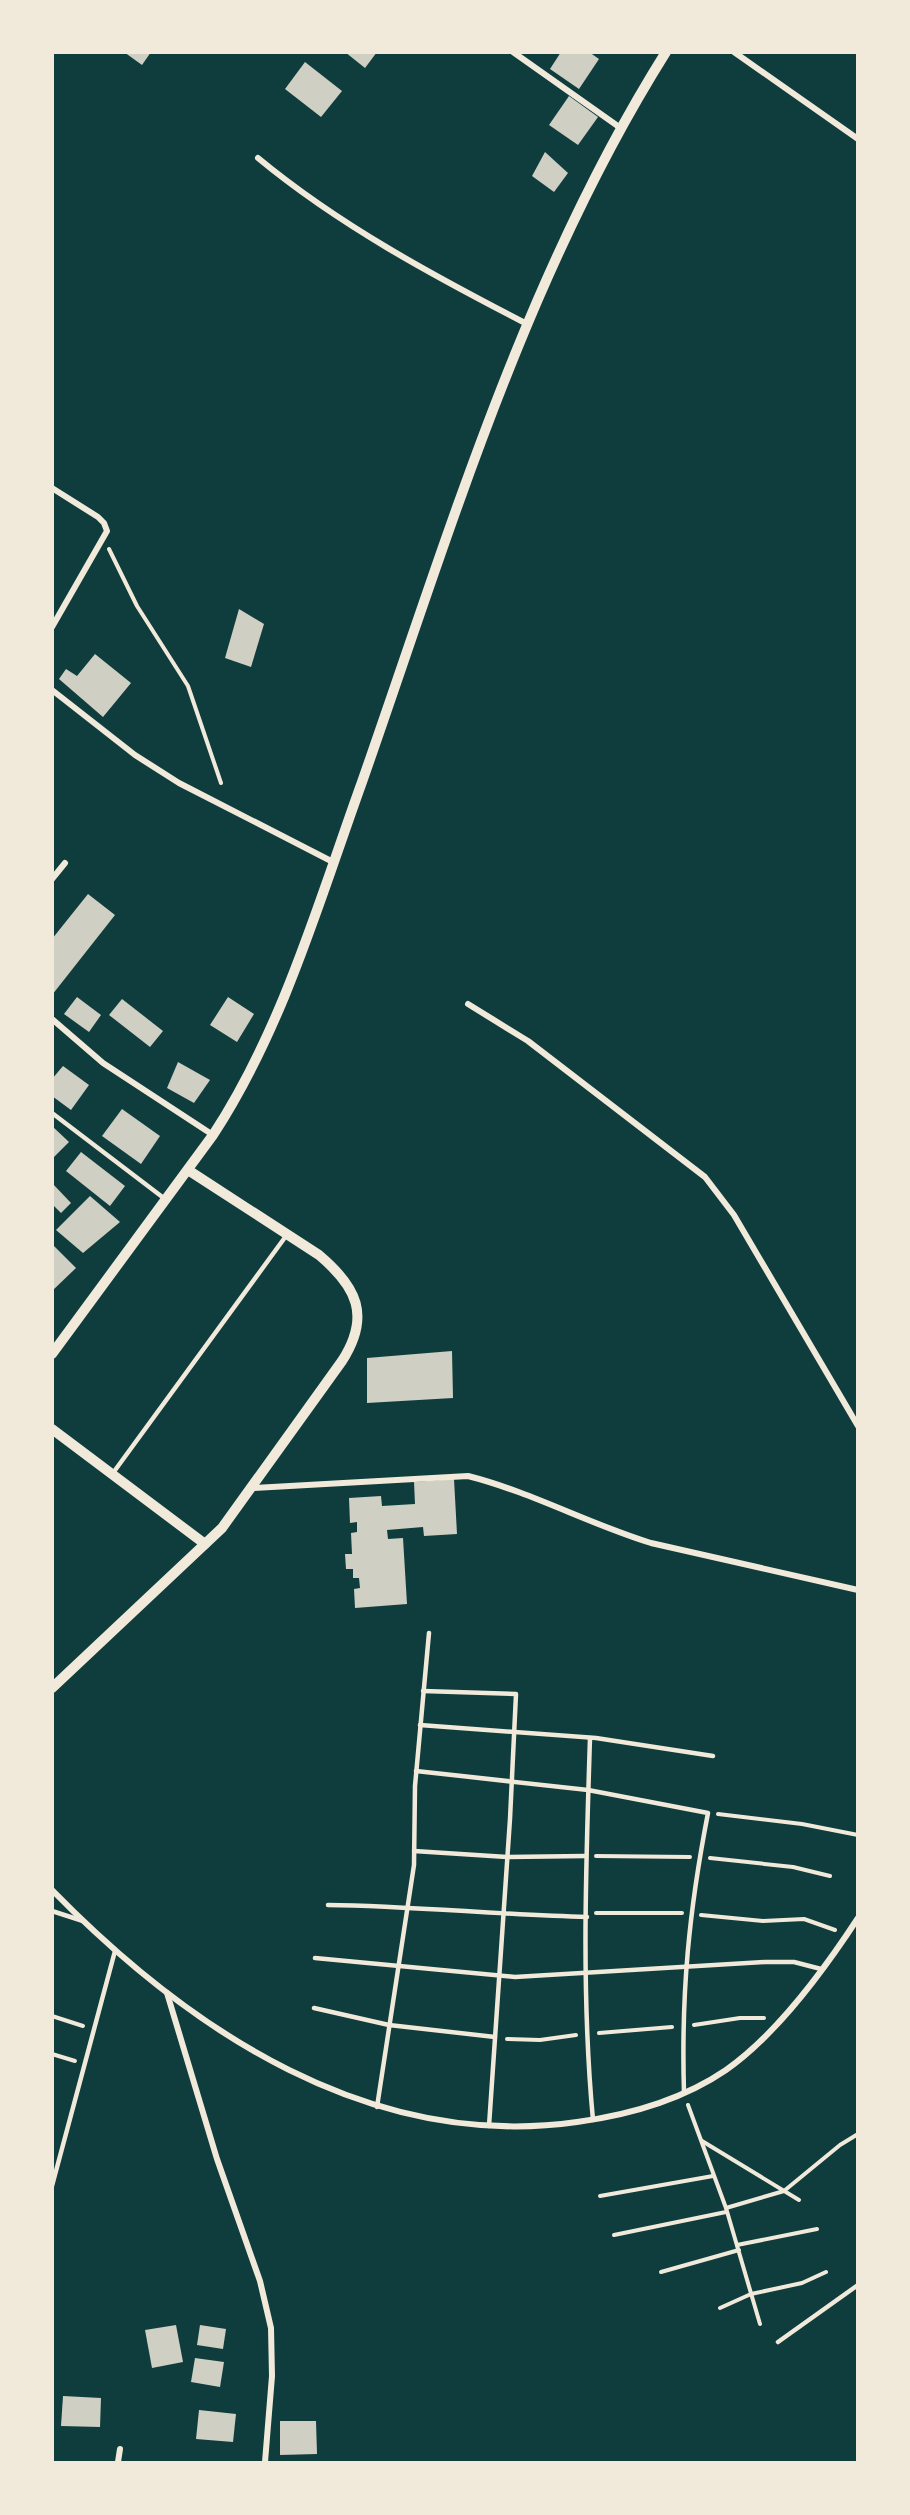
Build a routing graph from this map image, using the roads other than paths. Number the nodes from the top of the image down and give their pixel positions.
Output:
1 (513, 52) edge
2 (666, 52) edge
3 (734, 52) edge
4 (622, 129) junction
5 (858, 139) edge
6 (258, 158) dead end
7 (527, 324) junction
8 (52, 488) edge
9 (52, 627) edge
10 (52, 690) edge
11 (333, 862) junction
12 (65, 863) dead end
13 (52, 879) edge
14 (468, 1004) dead end
15 (52, 1019) edge
16 (52, 1113) edge
17 (213, 1135) junction
18 (188, 1170) junction
19 (166, 1200) junction
20 (287, 1234) junction
21 (53, 1353) edge
22 (858, 1426) edge
23 (52, 1429) edge
24 (113, 1473) junction
25 (253, 1488) junction
26 (205, 1544) junction
27 (858, 1590) edge
28 (429, 1633) dead end
29 (52, 1688) edge
30 (423, 1692) junction
31 (420, 1725) junction
32 (513, 1733) junction
33 (590, 1738) junction
34 (713, 1756) dead end
35 (416, 1772) junction
36 (512, 1781) junction
37 (588, 1790) junction
38 (414, 1851) junction
39 (585, 1856) junction
40 (507, 1857) junction
41 (52, 1890) edge
42 (328, 1905) dead end
43 (408, 1906) junction
44 (52, 1911) edge
45 (503, 1915) junction
46 (587, 1915) junction
47 (83, 1921) junction
48 (856, 1923) edge
49 (115, 1951) junction
50 (315, 1958) dead end
51 (685, 1966) junction
52 (398, 1967) junction
53 (821, 1969) junction
54 (588, 1973) junction
55 (499, 1976) junction
56 (166, 1992) junction
57 (314, 2008) dead end
58 (389, 2025) junction
59 (495, 2037) junction
60 (684, 2093) junction
61 (376, 2106) junction
62 (593, 2120) junction
63 (489, 2127) junction
64 (52, 2186) edge
65 (858, 2285) edge
66 (778, 2342) dead end
67 (120, 2449) dead end
68 (118, 2463) edge
69 (265, 2463) edge

1 - 4 street
2 - 4 street
3 - 5 street
4 - 7 street
6 - 7 street
7 - 11 street
8 - 9 street
10 - 11 street
11 - 17 street
12 - 13 street
14 - 22 street
15 - 17 street
16 - 19 lane
17 - 18 street
18 - 19 street
18 - 20 street
19 - 21 street
20 - 24 lane
20 - 25 street
23 - 24 street
24 - 26 street
25 - 26 street
25 - 27 street
26 - 29 street
28 - 30 lane
30 - 31 lane
30 - 32 lane
31 - 32 lane
31 - 35 lane
32 - 33 lane
32 - 36 lane
33 - 34 lane
33 - 37 lane
35 - 36 lane
35 - 38 lane
36 - 37 lane
36 - 40 lane
37 - 39 lane
37 - 51 lane
38 - 40 lane
38 - 43 lane
39 - 40 lane
39 - 46 lane
40 - 45 lane
41 - 47 street
42 - 43 lane
43 - 45 lane
43 - 52 lane
44 - 47 lane
45 - 46 lane
45 - 55 lane
46 - 54 lane
47 - 49 street
48 - 53 street
49 - 56 street
49 - 64 lane
50 - 52 lane
51 - 53 lane
51 - 54 lane
51 - 60 lane
52 - 55 lane
52 - 58 lane
53 - 60 street
54 - 55 lane
54 - 62 lane
55 - 59 lane
56 - 61 street
56 - 69 street
57 - 58 lane
58 - 59 lane
58 - 61 lane
59 - 63 lane
60 - 62 street
61 - 63 street
62 - 63 street
65 - 66 lane
67 - 68 street

